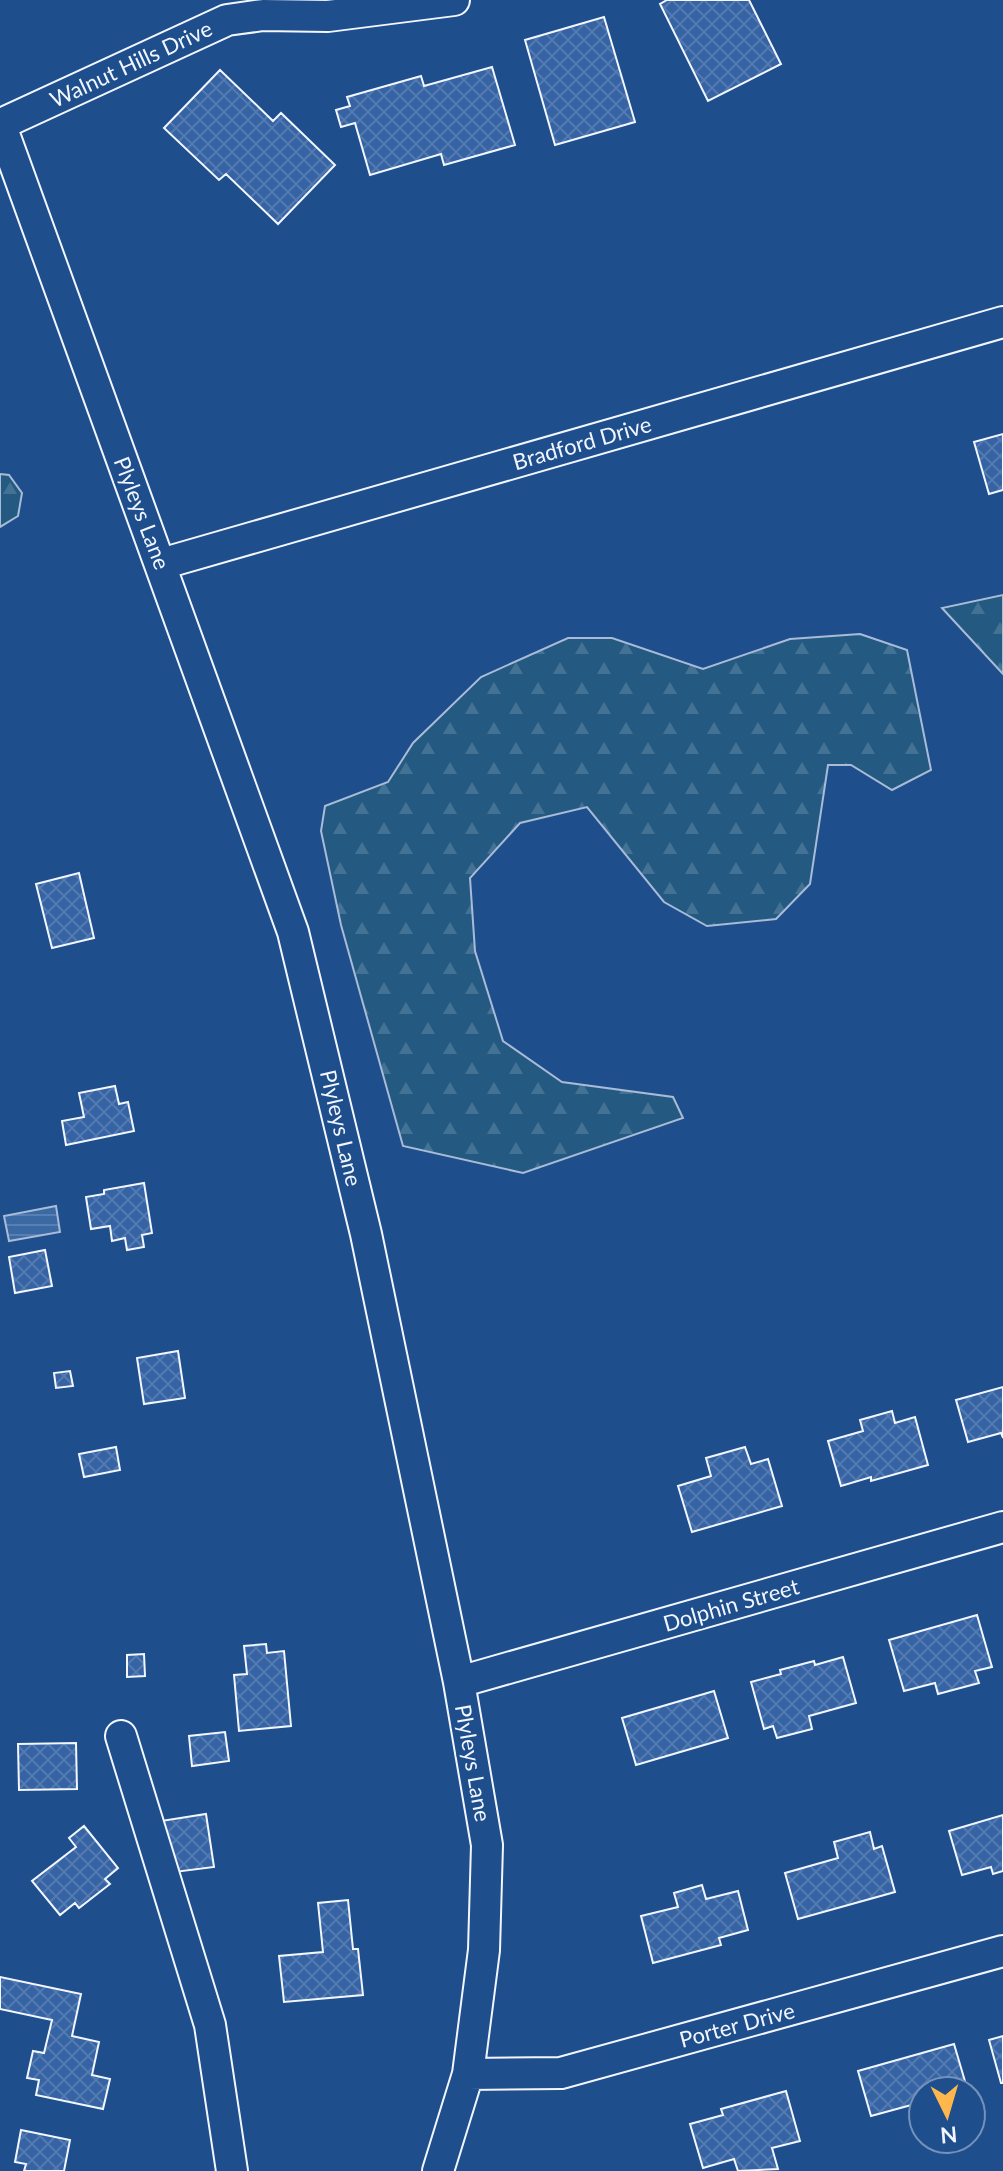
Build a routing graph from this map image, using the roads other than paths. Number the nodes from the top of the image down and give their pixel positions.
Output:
1 (454, 0) edge
2 (0, 124) edge
3 (1003, 322) edge
4 (161, 564) junction
5 (1003, 1527) edge
6 (459, 1682) junction
7 (121, 1736) dead end
8 (1003, 1951) edge
9 (468, 2074) junction
10 (232, 2171) edge
11 (438, 2171) edge

1 - 2 street, Walnut Hills Drive
2 - 4 street, Plyleys Lane
3 - 4 street, Bradford Drive
4 - 6 street, Plyleys Lane
5 - 6 street, Dolphin Street
6 - 9 street, Plyleys Lane
7 - 10 street
8 - 9 street, Porter Drive
9 - 11 street, Plyleys Lane

